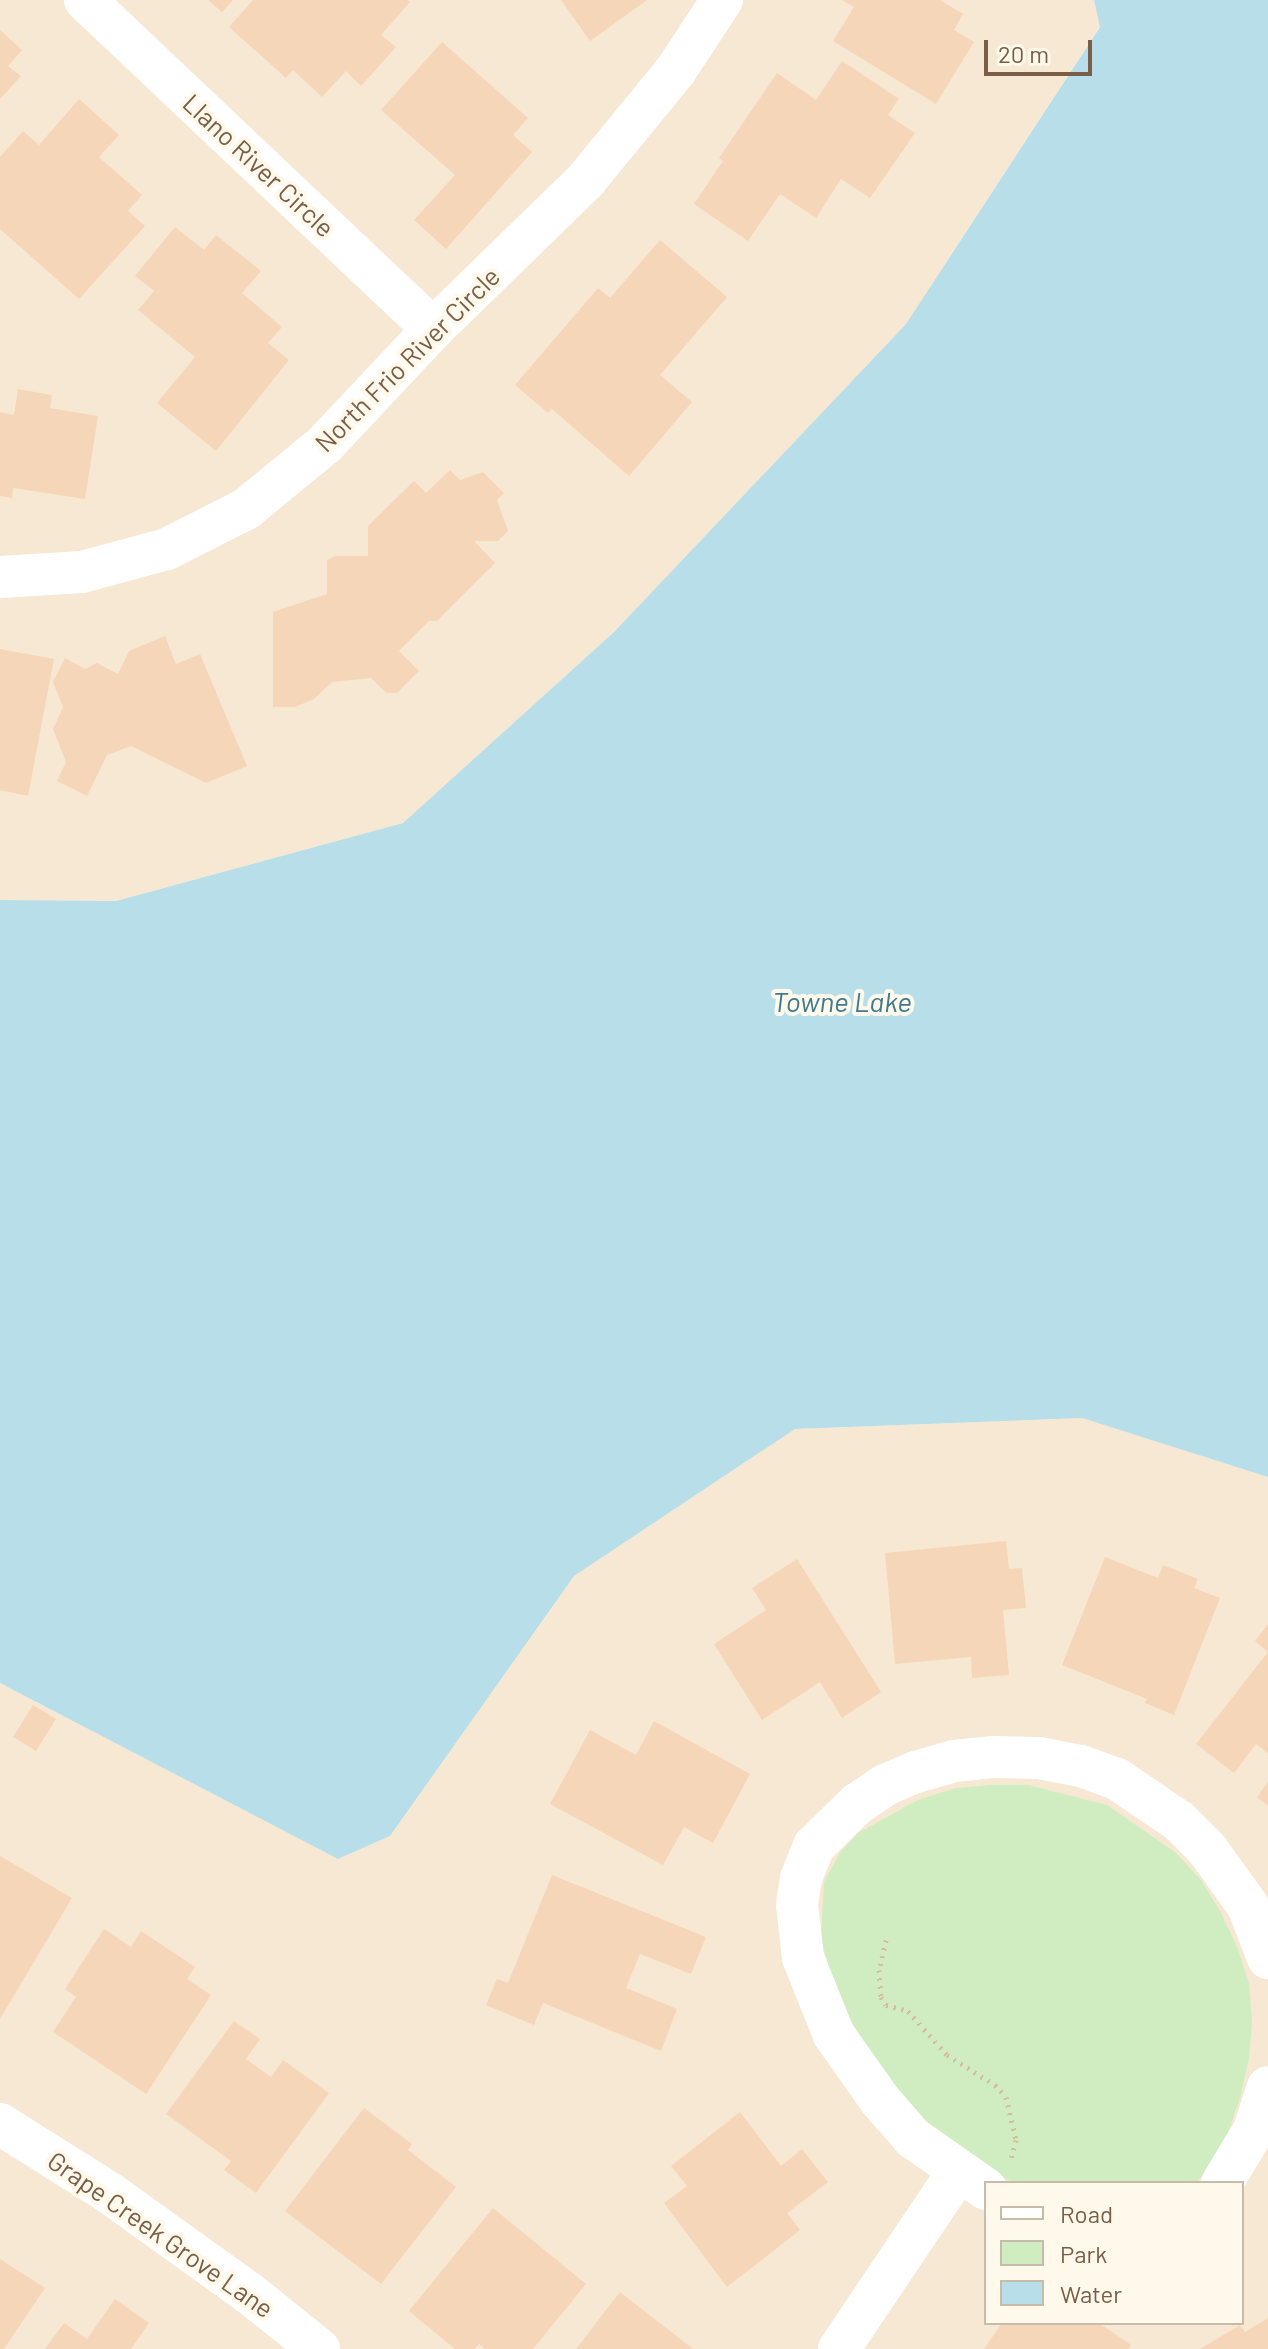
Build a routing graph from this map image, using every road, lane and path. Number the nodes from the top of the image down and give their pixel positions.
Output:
1 (85, 0) edge
2 (722, 0) edge
3 (433, 329) junction
4 (0, 577) edge
5 (886, 1940) dead end
6 (1268, 1958) edge
7 (1268, 2087) edge
8 (0, 2124) edge
9 (983, 2177) edge
10 (1223, 2181) edge
11 (319, 2349) edge
12 (839, 2349) edge

1 - 3 street, Llano River Circle
2 - 3 street, North Frio River Circle
3 - 4 street, North Frio River Circle
5 - 9 path
6 - 9 street
7 - 10 street
8 - 11 street, Grape Creek Grove Lane
9 - 12 street

